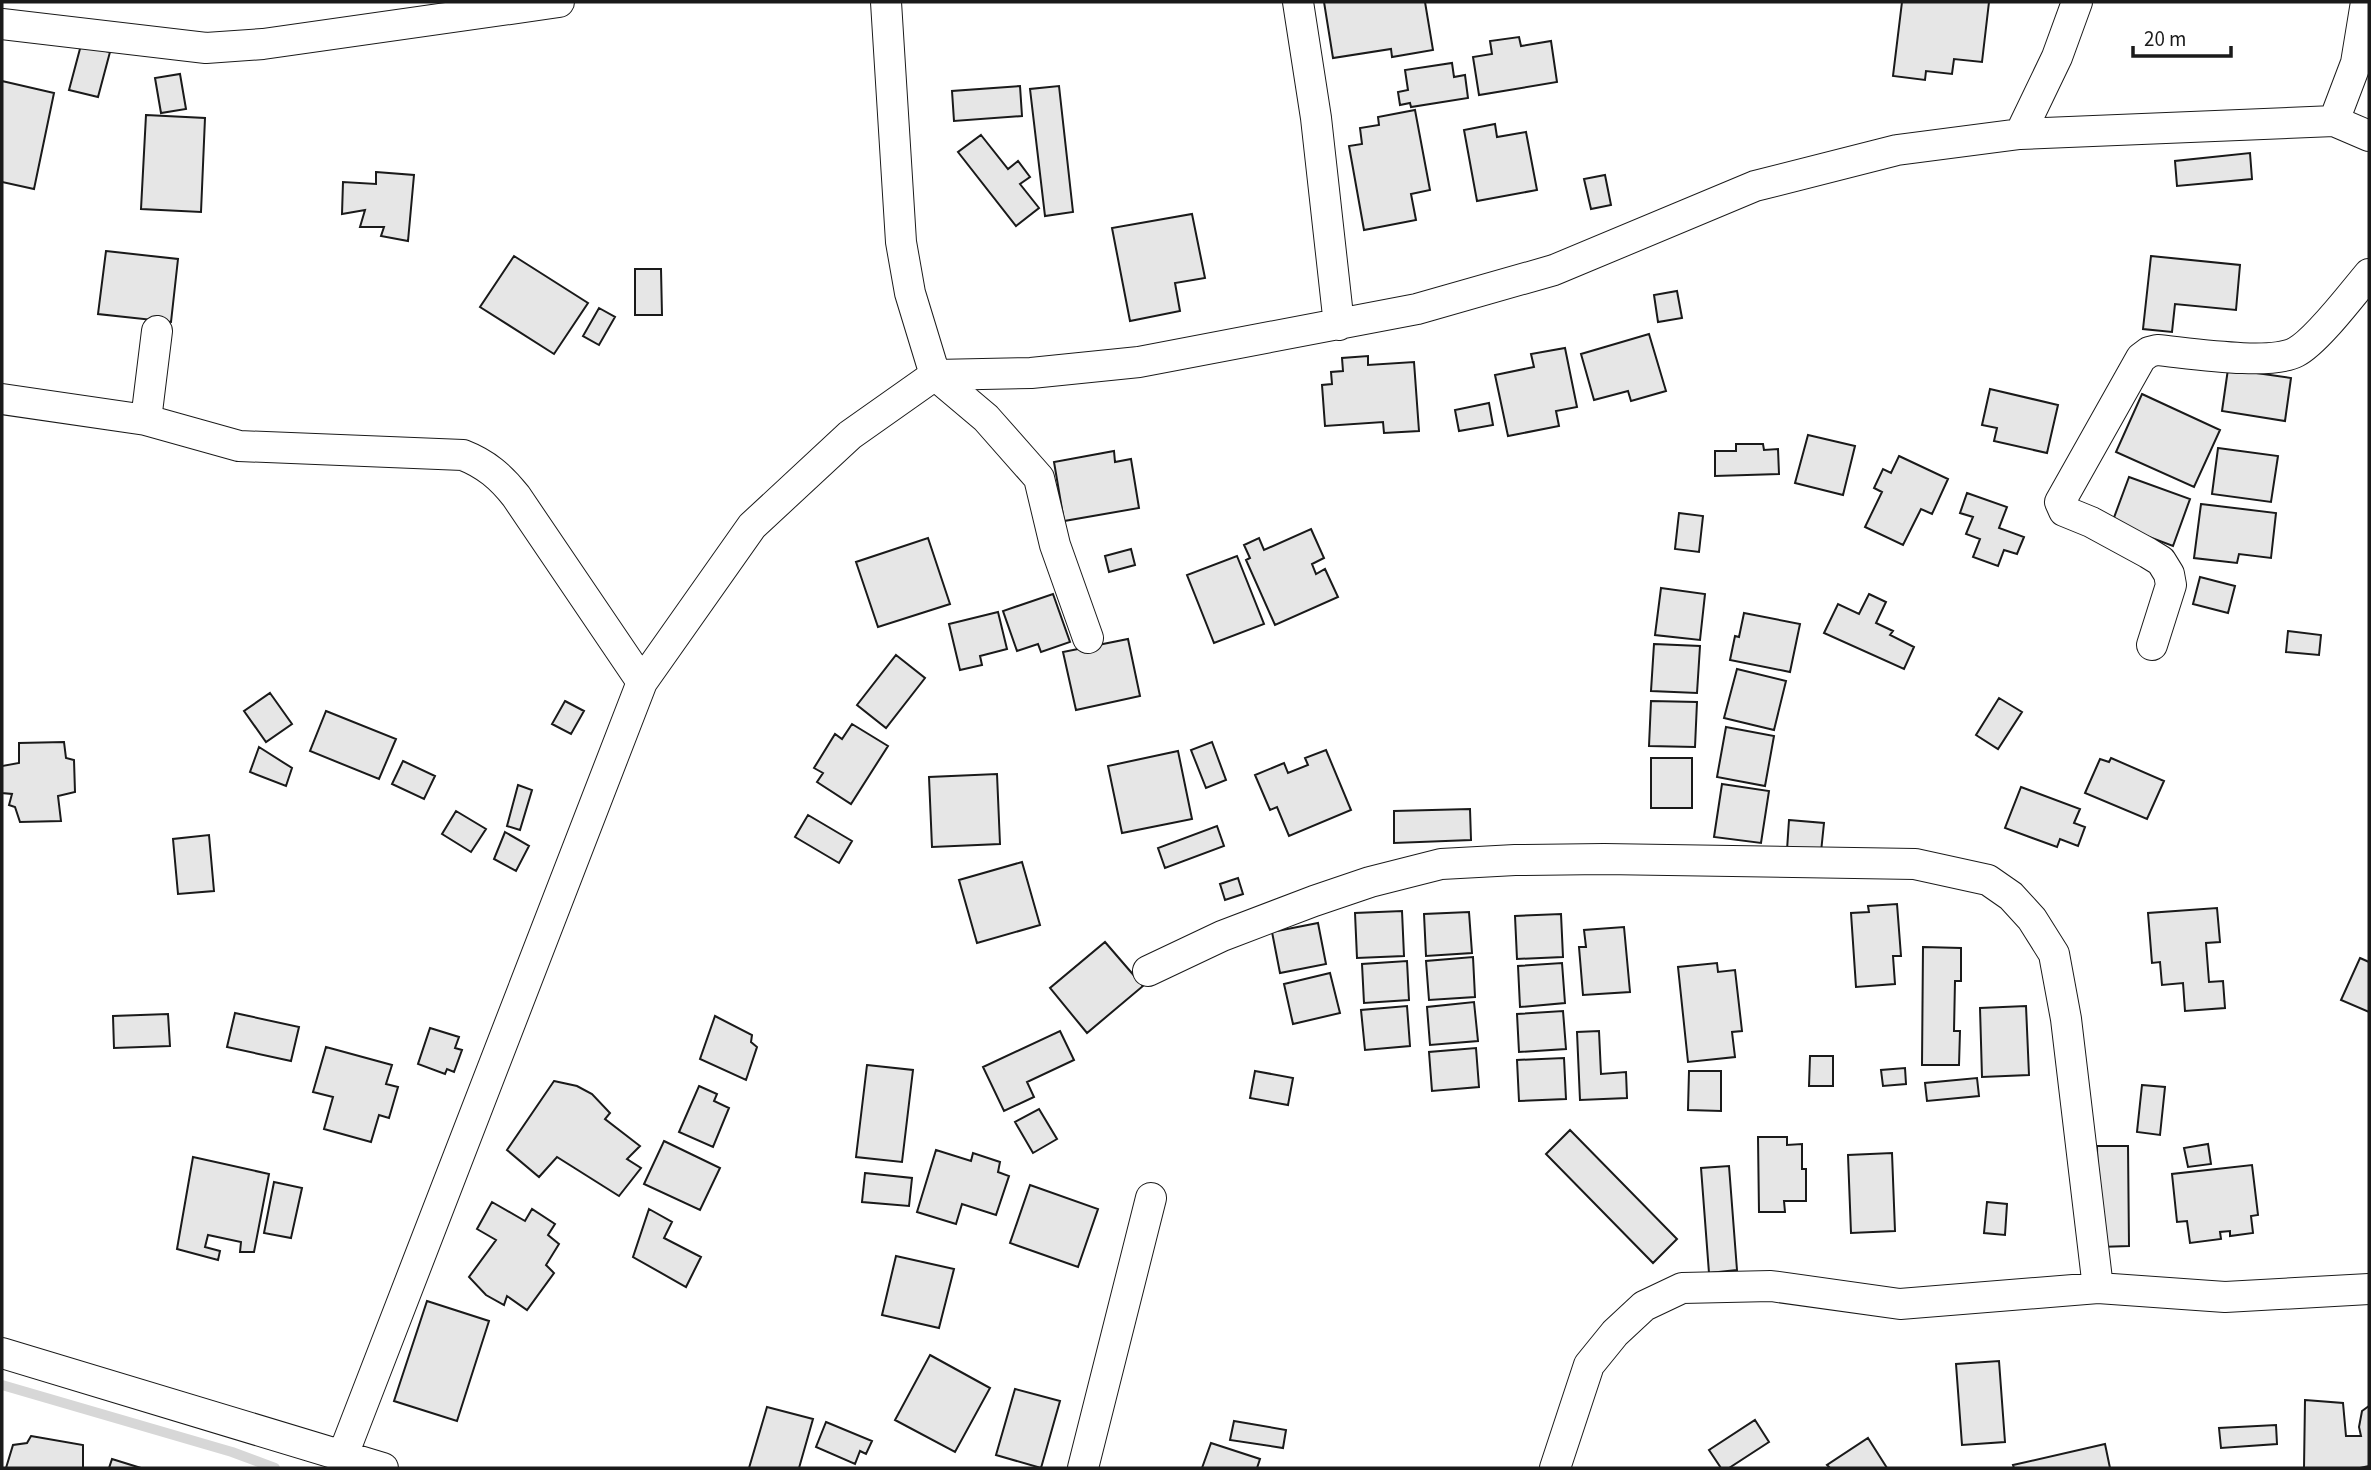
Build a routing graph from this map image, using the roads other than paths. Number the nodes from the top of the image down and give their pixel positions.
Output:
1 (559, 2) edge
2 (886, 2) edge
3 (1298, 2) edge
4 (2077, 2) edge
5 (2366, 2) edge
6 (2, 24) edge
7 (2334, 121) junction
8 (2020, 134) junction
9 (2369, 136) edge
10 (2369, 274) edge
11 (1339, 325) junction
12 (157, 331) dead end
13 (934, 374) junction
14 (2, 399) edge
15 (146, 420) junction
16 (1088, 638) dead end
17 (2152, 645) dead end
18 (642, 682) junction
19 (1148, 971) dead end
20 (1151, 1198) dead end
21 (2098, 1288) junction
22 (2369, 1289) edge
23 (2, 1353) edge
24 (343, 1455) junction
25 (383, 1468) edge
26 (1083, 1468) edge
27 (1555, 1468) edge

1 - 6 street
2 - 13 street
3 - 11 street
4 - 8 street
5 - 7 street
7 - 8 street
7 - 9 street
8 - 11 street
10 - 17 street
11 - 13 street
12 - 15 street
13 - 16 street
13 - 18 street
14 - 15 street
15 - 18 street
18 - 24 street
19 - 21 street
20 - 26 street
21 - 22 street
21 - 27 street
23 - 24 street
24 - 25 street

